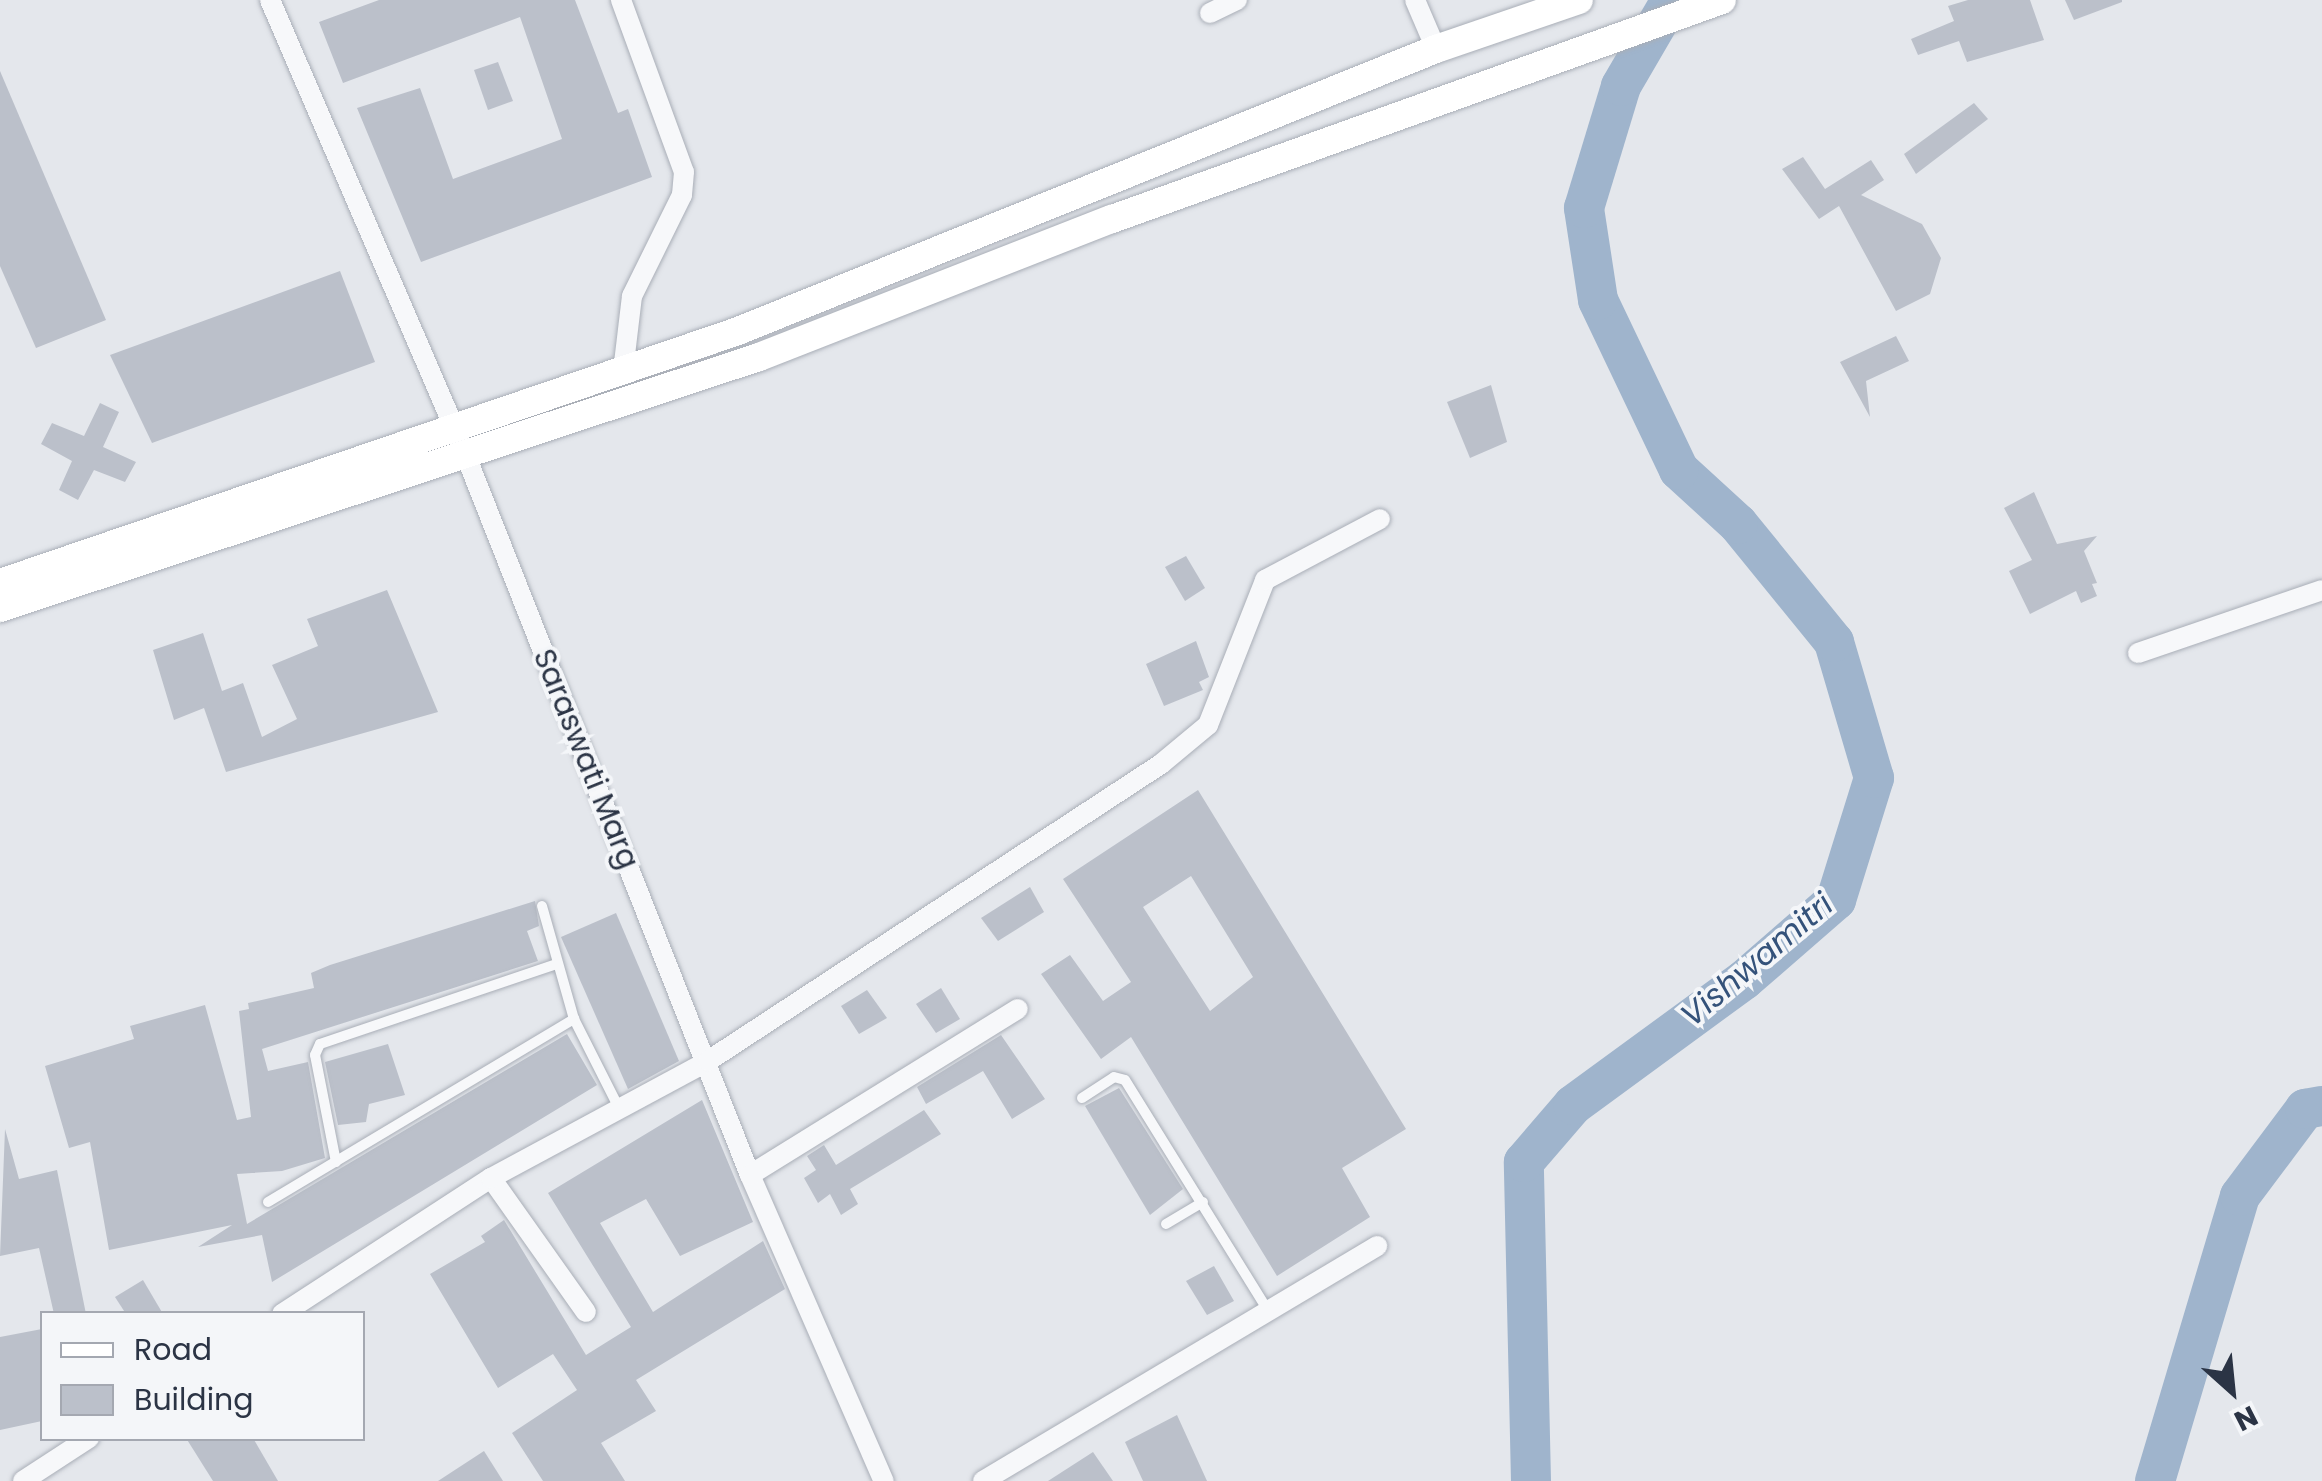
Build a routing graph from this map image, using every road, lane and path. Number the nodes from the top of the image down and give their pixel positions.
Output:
1 (270, 0) edge
2 (621, 0) edge
3 (1237, 0) edge
4 (1415, 0) edge
5 (1579, 0) edge
6 (1722, 0) edge
7 (1210, 14) dead end
8 (1436, 49) junction
9 (623, 371) junction
10 (454, 428) junction
11 (466, 456) junction
12 (1380, 519) dead end
13 (0, 583) edge
14 (2322, 590) edge
15 (0, 608) edge
16 (2138, 652) dead end
17 (542, 906) dead end
18 (556, 964) junction
19 (1018, 1009) dead end
20 (574, 1019) junction
21 (708, 1060) junction
22 (1082, 1098) dead end
23 (621, 1111) junction
24 (336, 1162) junction
25 (750, 1174) junction
26 (491, 1178) junction
27 (268, 1202) dead end
28 (1203, 1202) junction
29 (1166, 1224) dead end
30 (1377, 1246) dead end
31 (1266, 1308) junction
32 (287, 1311) edge
33 (586, 1312) dead end
34 (84, 1441) edge
35 (23, 1481) edge
36 (884, 1481) edge
37 (983, 1481) edge

1 - 10 street, Saraswati Marg
2 - 9 street
3 - 7 street
4 - 8 street
5 - 8 main road
6 - 11 main road
8 - 9 main road
9 - 10 main road
10 - 11 street, Saraswati Marg
10 - 13 main road
11 - 15 main road
11 - 21 street, Saraswati Marg
12 - 21 street
14 - 16 street
17 - 18 lane
18 - 20 lane
18 - 24 lane
19 - 25 street
20 - 23 lane
20 - 24 lane
21 - 23 street
21 - 25 street, Saraswati Marg
22 - 28 lane
23 - 26 street
24 - 27 lane
25 - 36 street, Saraswati Marg
26 - 32 street
26 - 33 street
28 - 29 lane
28 - 31 lane
30 - 31 street
31 - 37 street
34 - 35 street

